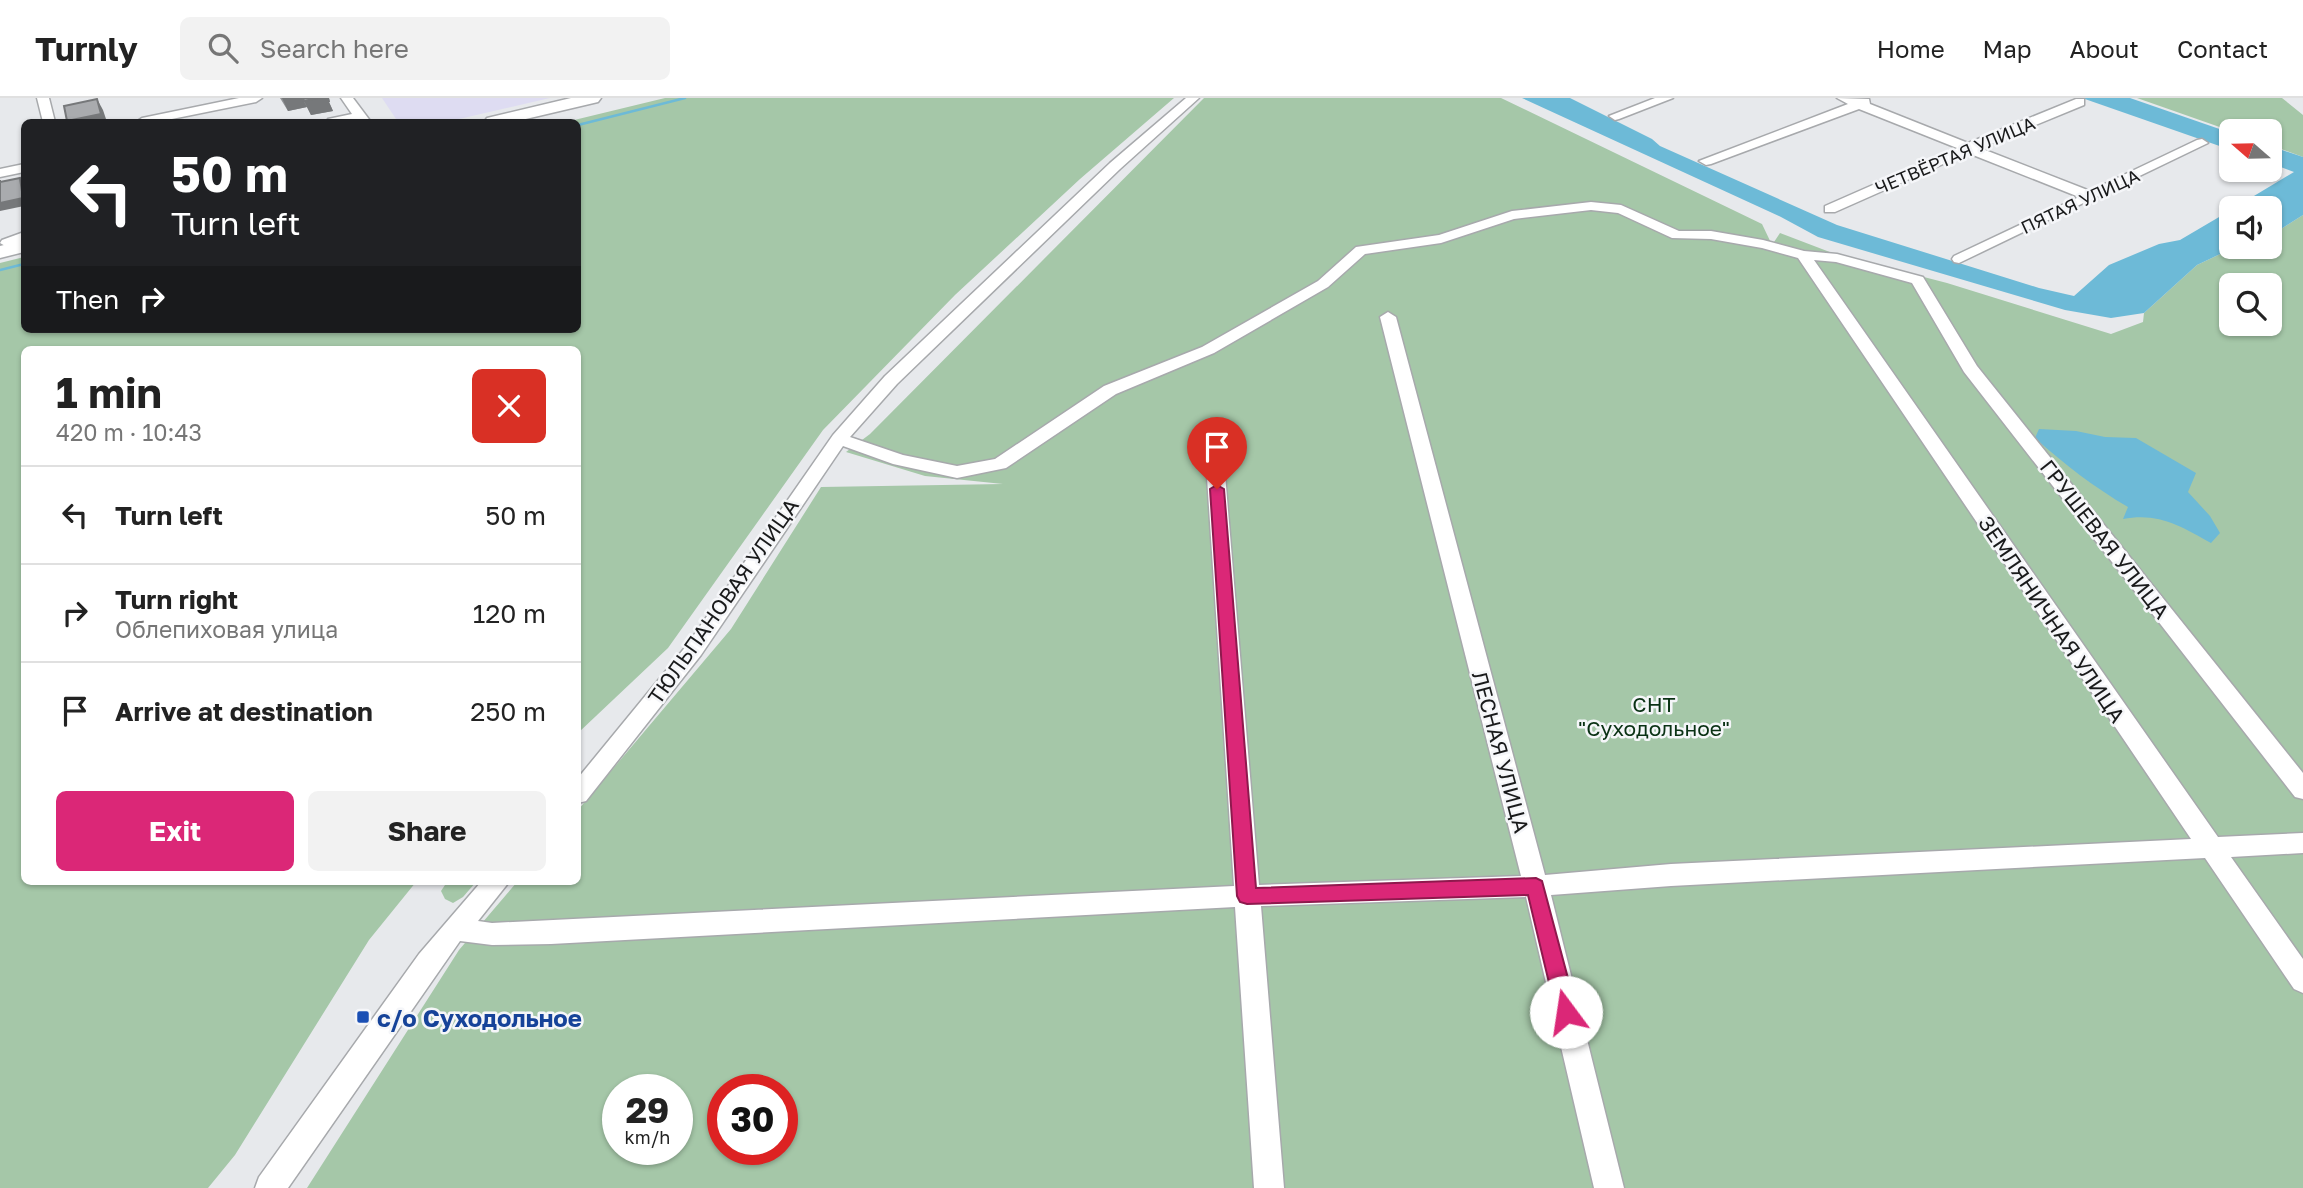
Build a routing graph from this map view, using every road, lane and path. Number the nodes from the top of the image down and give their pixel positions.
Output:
1 (43, 98) edge
2 (256, 98) edge
3 (346, 98) edge
4 (1193, 98) edge
5 (1667, 98) edge
6 (1843, 98) edge
7 (1877, 98) edge
8 (599, 100) edge
9 (2080, 102) dead end
10 (1859, 104) junction
11 (1615, 116) dead end
12 (48, 119) edge
13 (156, 119) edge
14 (361, 119) edge
15 (507, 119) edge
16 (530, 119) edge
17 (2202, 143) dead end
18 (1968, 148) junction
19 (1706, 161) dead end
20 (21, 169) edge
21 (0, 173) edge
22 (2089, 196) junction
23 (1830, 209) dead end
24 (1803, 255) junction
25 (1959, 259) dead end
26 (1388, 317) dead end
27 (839, 439) junction
28 (1215, 462) dead end
29 (581, 790) edge
30 (2303, 790) edge
31 (2303, 843) edge
32 (2209, 847) junction
33 (494, 885) edge
34 (1536, 886) junction
35 (1247, 896) junction
36 (454, 929) junction
37 (2303, 981) edge
38 (270, 1188) edge
39 (1269, 1188) edge
40 (1609, 1188) edge

1 - 12 street
2 - 13 street
3 - 14 street
4 - 27 street, ТЮЛЬПАНОВАЯ УЛИЦА
5 - 11 street
6 - 10 street
7 - 10 street
8 - 15 highway
8 - 16 highway
9 - 18 street, ЧЕТВЁРТАЯ УЛИЦА
10 - 18 street
10 - 19 street
17 - 22 street, ПЯТАЯ УЛИЦА
18 - 22 street
18 - 23 street, ЧЕТВЁРТАЯ УЛИЦА
20 - 21 street
22 - 25 street, ПЯТАЯ УЛИЦА
24 - 27 street
24 - 30 street, ГРУШЕВАЯ УЛИЦА
24 - 32 street, ЗЕМЛЯНИЧНАЯ УЛИЦА
26 - 34 street, ЛЕСНАЯ УЛИЦА
27 - 29 street, ТЮЛЬПАНОВАЯ УЛИЦА
28 - 35 street
31 - 32 street
32 - 34 street
32 - 37 street, ЗЕМЛЯНИЧНАЯ УЛИЦА
33 - 36 street
34 - 35 street
34 - 40 street, ЛЕСНАЯ УЛИЦА
35 - 36 street
35 - 39 street
36 - 38 street

